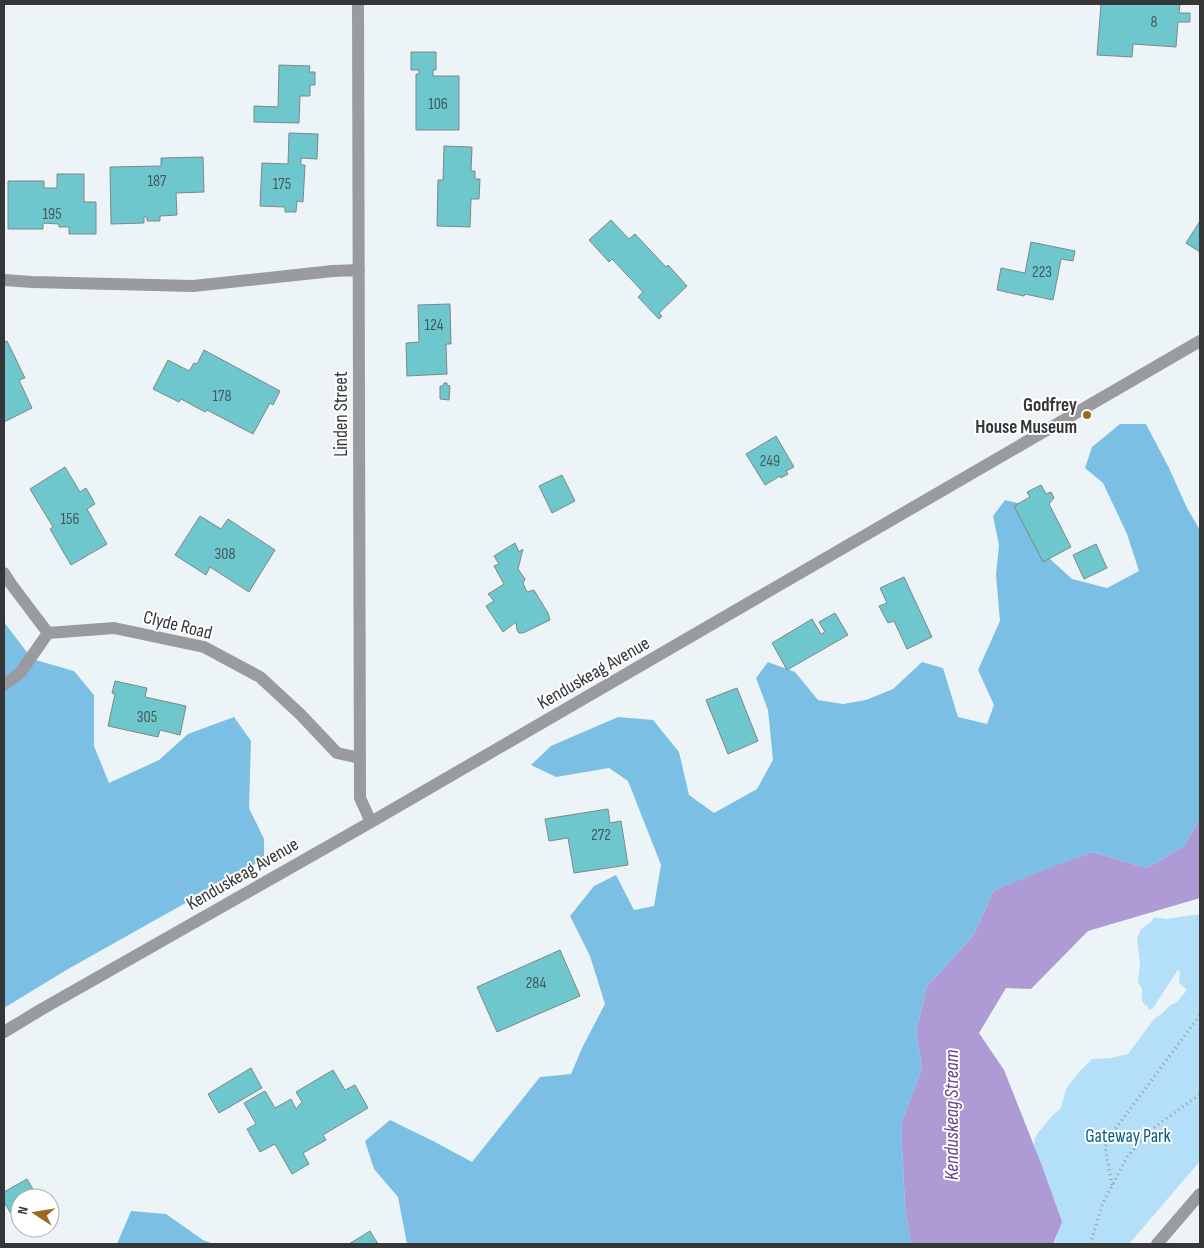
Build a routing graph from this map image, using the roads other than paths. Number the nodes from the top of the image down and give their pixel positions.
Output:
1 (358, 4) edge
2 (359, 270) junction
3 (4, 280) edge
4 (1200, 342) edge
5 (4, 573) edge
6 (48, 633) junction
7 (4, 685) edge
8 (360, 758) junction
9 (371, 822) junction
10 (4, 1032) edge
11 (1200, 1194) edge
12 (1157, 1244) edge

1 - 2 street, Linden Street
2 - 3 street
2 - 8 street, Linden Street
4 - 9 street, Kenduskeag Avenue
5 - 6 street
6 - 7 street
6 - 8 street, Clyde Road
8 - 9 street, Linden Street
9 - 10 street, Kenduskeag Avenue
11 - 12 street

